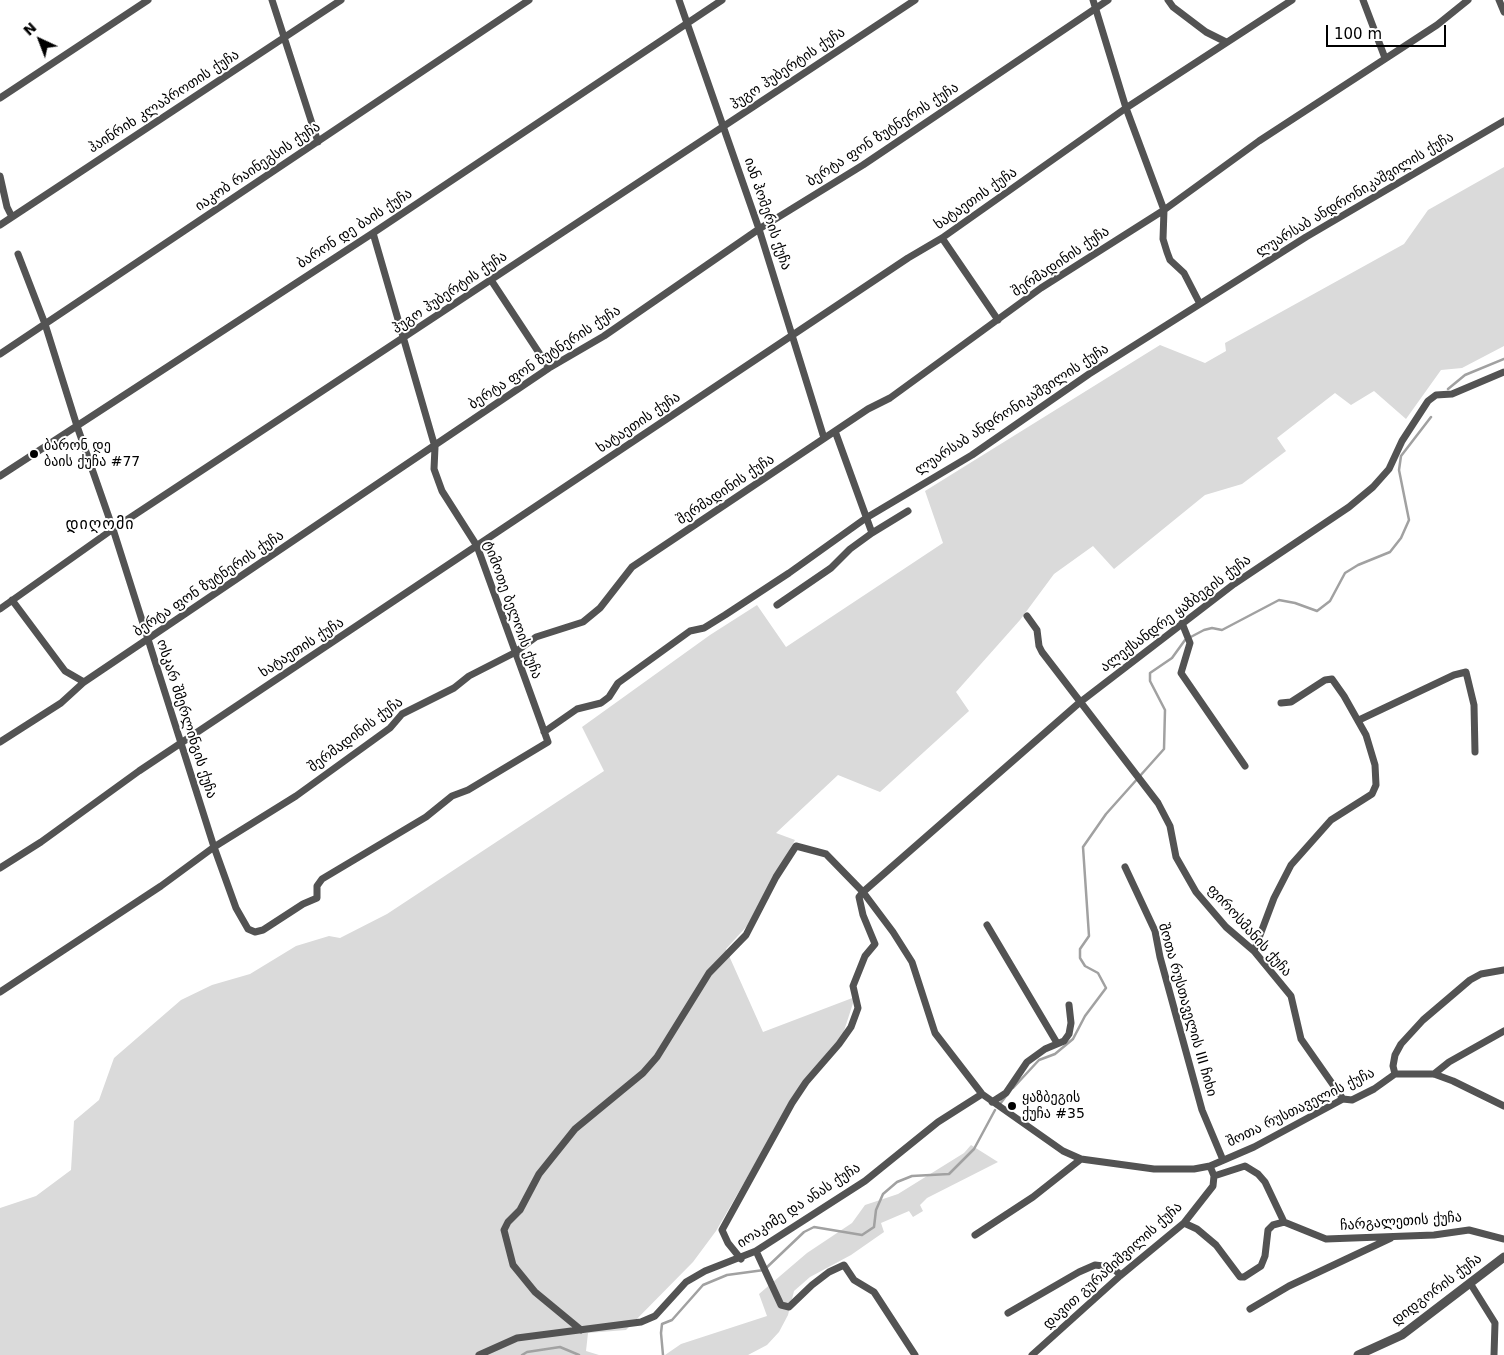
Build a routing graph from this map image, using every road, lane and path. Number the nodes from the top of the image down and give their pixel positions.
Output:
1 (148, 0) edge
2 (272, 0) edge
3 (341, 0) edge
4 (529, 0) edge
5 (679, 0) edge
6 (722, 0) edge
7 (915, 0) edge
8 (1093, 0) edge
9 (1108, 0) edge
10 (1168, 0) edge
11 (1292, 0) edge
12 (1363, 0) edge
13 (1468, 0) edge
14 (1499, 0) edge
15 (1096, 8) junction
16 (1504, 12) edge
17 (686, 24) junction
18 (285, 37) junction
19 (1226, 42) junction
20 (1385, 58) junction
21 (0, 98) edge
22 (1126, 108) junction
23 (1504, 121) edge
24 (724, 127) junction
25 (318, 142) junction
26 (0, 176) edge
27 (1164, 210) junction
28 (12, 217) junction
29 (0, 225) edge
30 (760, 229) junction
31 (373, 233) junction
32 (942, 238) junction
33 (18, 254) dead end
34 (491, 280) junction
35 (1200, 304) junction
36 (998, 320) junction
37 (45, 324) junction
38 (794, 335) junction
39 (405, 337) junction
40 (0, 354) edge
41 (549, 368) junction
42 (1504, 372) edge
43 (77, 426) junction
44 (835, 431) junction
45 (824, 438) junction
46 (435, 446) junction
47 (0, 476) edge
48 (908, 511) dead end
49 (866, 518) junction
50 (113, 529) junction
51 (872, 533) junction
52 (477, 546) junction
53 (12, 600) junction
54 (777, 605) dead end
55 (0, 609) edge
56 (1027, 616) dead end
57 (1183, 626) junction
58 (148, 640) junction
59 (514, 653) junction
60 (84, 682) junction
61 (1079, 703) junction
62 (1282, 703) dead end
63 (1359, 720) junction
64 (544, 732) junction
65 (0, 742) edge
66 (181, 744) junction
67 (1475, 752) dead end
68 (1244, 766) dead end
69 (214, 847) junction
70 (1125, 867) dead end
71 (0, 868) edge
72 (863, 892) junction
73 (317, 898) joint
74 (987, 925) dead end
75 (1254, 951) junction
76 (1504, 970) edge
77 (0, 992) edge
78 (1069, 1005) dead end
79 (1504, 1031) edge
80 (1057, 1043) junction
81 (1395, 1074) junction
82 (1434, 1074) junction
83 (982, 1094) junction
84 (1343, 1099) junction
85 (992, 1102) junction
86 (1504, 1106) edge
87 (1080, 1159) junction
88 (1223, 1160) junction
89 (1210, 1166) junction
90 (1214, 1176) junction
91 (1284, 1222) junction
92 (1184, 1223) junction
93 (975, 1235) dead end
94 (1395, 1236) junction
95 (1504, 1239) edge
96 (756, 1251) junction
97 (1504, 1257) edge
98 (741, 1259) junction
99 (1121, 1275) junction
100 (1470, 1283) junction
101 (1250, 1309) dead end
102 (1008, 1313) dead end
103 (581, 1330) junction
104 (479, 1355) edge
105 (915, 1355) edge
106 (1032, 1355) edge
107 (1358, 1355) edge
108 (1494, 1355) edge

1 - 21 street
2 - 18 street
3 - 18 street, ჰაინრიხ კლაპროთის ქუჩა
4 - 25 street, იაკობ რაინეგსის ქუჩა
5 - 17 street, იან ჰომერის ქუჩა
6 - 17 street, ბარონ დე ბაის ქუჩა
7 - 24 street, ჰუგო ჰუბერტის ქუჩა
8 - 15 street
9 - 15 street, ბერტა ფონ ზუტნერის ქუჩა
10 - 19 street
11 - 19 street, ხატაეთის ქუჩა
12 - 20 street
13 - 20 street, შერმადინის ქუჩა
14 - 16 street
15 - 22 street
15 - 30 street, ბერტა ფონ ზუტნერის ქუჩა
17 - 24 street, იან ჰომერის ქუჩა
17 - 31 street, ბარონ დე ბაის ქუჩა
18 - 25 street
18 - 28 street, ჰაინრიხ კლაპროთის ქუჩა
19 - 22 street, ხატაეთის ქუჩა
20 - 27 street, შერმადინის ქუჩა
22 - 27 street
22 - 32 street, ხატაეთის ქუჩა
23 - 35 street, ლუარსაბ ანდრონიკაშვილის ქუჩა
24 - 30 street, იან ჰომერის ქუჩა
24 - 34 street, ჰუგო ჰუბერტის ქუჩა
25 - 37 street, იაკობ რაინეგსის ქუჩა
26 - 28 street
27 - 35 street
27 - 36 street, შერმადინის ქუჩა
28 - 29 street, ჰაინრიხ კლაპროთის ქუჩა
30 - 38 street, იან ჰომერის ქუჩა
30 - 41 street, ბერტა ფონ ზუტნერის ქუჩა
31 - 39 street, ტიმოთე ბელოის ქუჩა
31 - 43 street, ბარონ დე ბაის ქუჩა
32 - 36 street
32 - 38 street, ხატაეთის ქუჩა
33 - 37 street, ოსკარ შმერლინგის ქუჩა
34 - 39 street, ჰუგო ჰუბერტის ქუჩა
34 - 41 street
35 - 49 street, ლუარსაბ ანდრონიკაშვილის ქუჩა
36 - 44 street, შერმადინის ქუჩა
37 - 40 street, იაკობ რაინეგსის ქუჩა
37 - 43 street, ოსკარ შმერლინგის ქუჩა
38 - 45 street, იან ჰომერის ქუჩა
38 - 52 street, ხატაეთის ქუჩა
39 - 46 street, ტიმოთე ბელოის ქუჩა
39 - 50 street, ჰუგო ჰუბერტის ქუჩა
41 - 46 street, ბერტა ფონ ზუტნერის ქუჩა
42 - 57 street, ალექსანდრე ყაზბეგის ქუჩა
43 - 47 street, ბარონ დე ბაის ქუჩა
43 - 50 street, ოსკარ შმერლინგის ქუჩა
44 - 45 street, შერმადინის ქუჩა
44 - 49 street
45 - 59 street, შერმადინის ქუჩა
46 - 52 street, ტიმოთე ბელოის ქუჩა
46 - 58 street, ბერტა ფონ ზუტნერის ქუჩა
48 - 51 street
49 - 51 street
49 - 64 street, ლუარსაბ ანდრონიკაშვილის ქუჩა
50 - 53 street, ჰუგო ჰუბერტის ქუჩა
50 - 58 street, ოსკარ შმერლინგის ქუჩა
51 - 54 street
52 - 59 street, ტიმოთე ბელოის ქუჩა
52 - 66 street, ხატაეთის ქუჩა
53 - 55 street, ჰუგო ჰუბერტის ქუჩა
53 - 60 street
56 - 61 street, ფიროსმანის ქუჩა
57 - 61 street, ალექსანდრე ყაზბეგის ქუჩა
57 - 68 street
58 - 60 street, ბერტა ფონ ზუტნერის ქუჩა
58 - 66 street, ოსკარ შმერლინგის ქუჩა
59 - 64 street, ტიმოთე ბელოის ქუჩა
59 - 69 street, შერმადინის ქუჩა
60 - 65 street, ბერტა ფონ ზუტნერის ქუჩა
61 - 72 street, ალექსანდრე ყაზბეგის ქუჩა
61 - 75 street, ფიროსმანის ქუჩა
62 - 63 street
63 - 67 street
63 - 75 street
64 - 73 street, ტიმოთე ბელოის ქუჩა
66 - 69 street, ოსკარ შმერლინგის ქუჩა
66 - 71 street, ხატაეთის ქუჩა
69 - 73 street, ოსკარ შმერლინგის ქუჩა
69 - 77 street, შერმადინის ქუჩა
70 - 88 street, შოთა რუსთაველის III ჩიხი
72 - 83 street, შოთა რუსთაველის ქუჩა
72 - 98 street
72 - 103 street, შოთა რუსთაველის ქუჩა
74 - 80 street
75 - 84 street, ფიროსმანის ქუჩა
76 - 81 street
78 - 80 street
79 - 82 street
80 - 85 street
81 - 82 street, შოთა რუსთაველის ქუჩა
81 - 84 street, შოთა რუსთაველის ქუჩა
82 - 86 street, შოთა რუსთაველის ქუჩა
83 - 85 street, შოთა რუსთაველის ქუჩა
83 - 96 street, იოაკიმე და ანას ქუჩა
84 - 88 street, შოთა რუსთაველის ქუჩა
85 - 87 street, შოთა რუსთაველის ქუჩა
87 - 89 street, შოთა რუსთაველის ქუჩა
87 - 93 street
88 - 89 street, შოთა რუსთაველის ქუჩა
89 - 90 street
90 - 91 street
90 - 92 street, დავით გურამიშვილის ქუჩა
91 - 92 street
91 - 94 street, ჩარგალეთის ქუჩა
92 - 99 street, დავით გურამიშვილის ქუჩა
94 - 95 street, ჩარგალეთის ქუჩა
94 - 101 street
96 - 98 street, იოაკიმე და ანას ქუჩა
96 - 105 street
97 - 100 street, დიდგორის ქუჩა
98 - 103 street, იოაკიმე და ანას ქუჩა
99 - 102 street
99 - 106 street, დავით გურამიშვილის ქუჩა
100 - 107 street, დიდგორის ქუჩა
100 - 108 street
103 - 104 street, იოაკიმე და ანას ქუჩა

